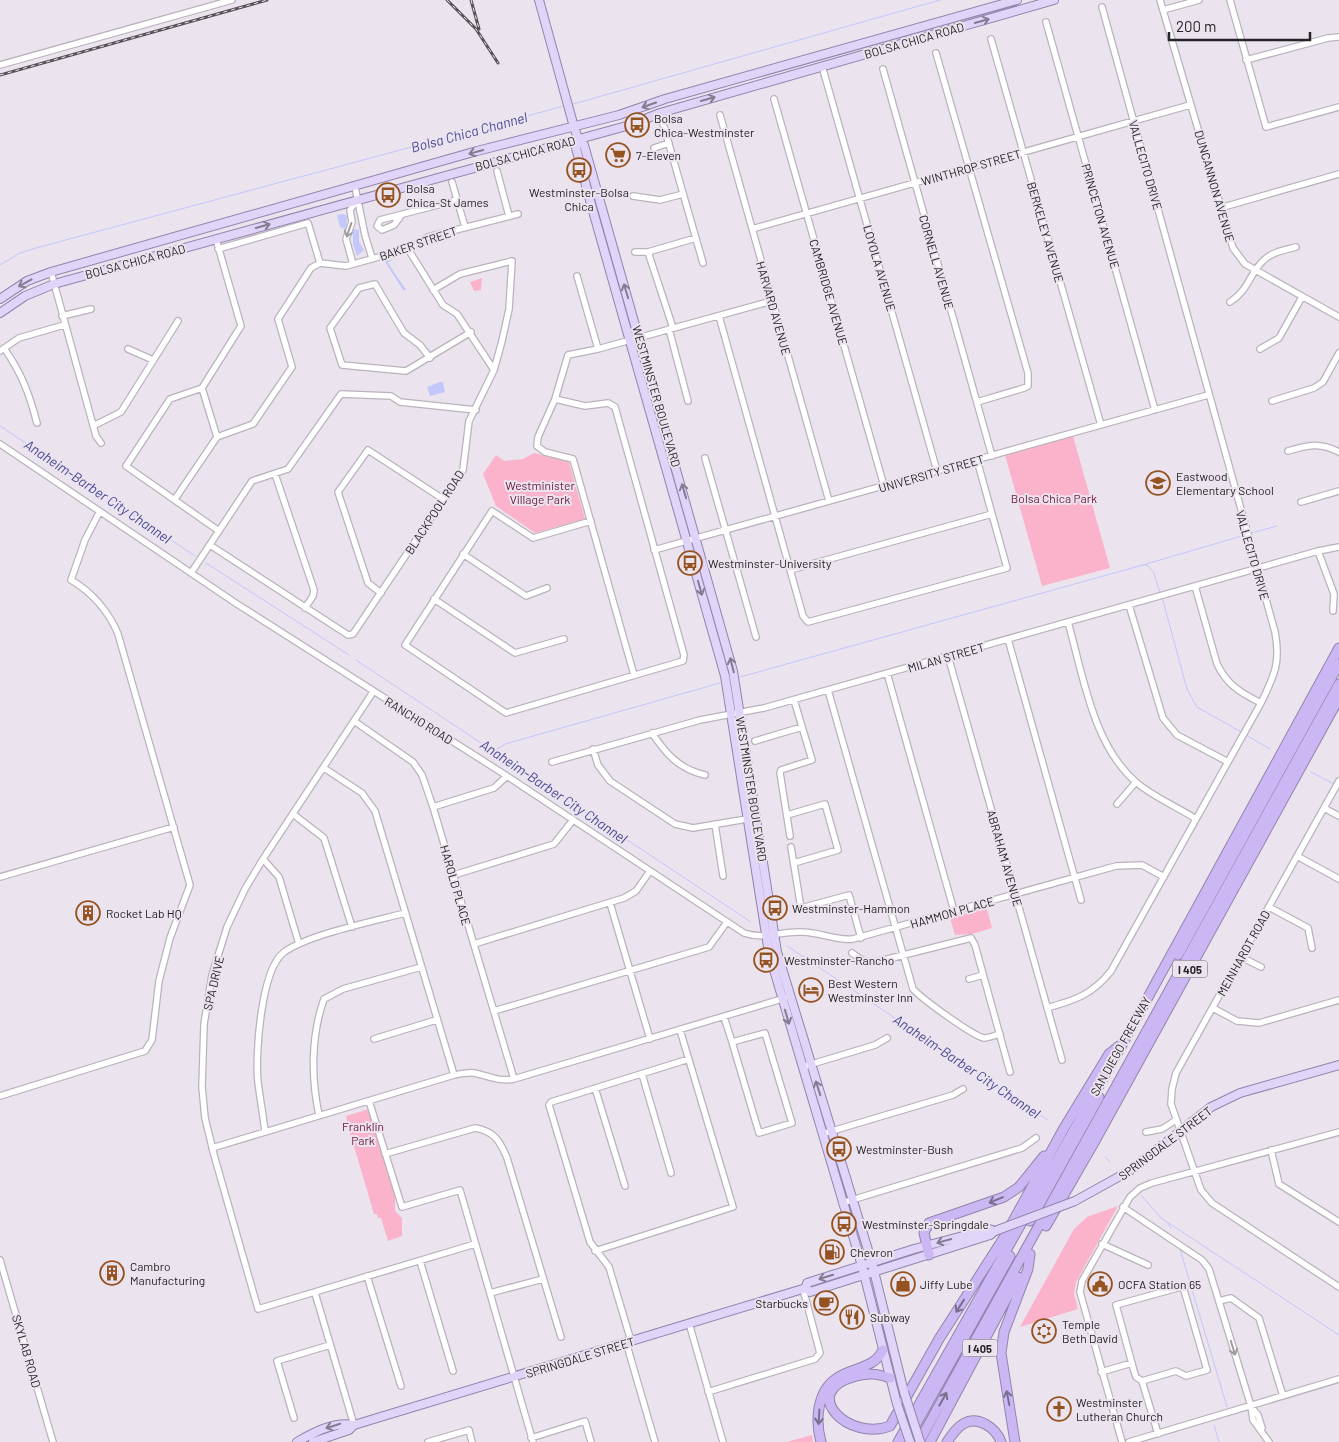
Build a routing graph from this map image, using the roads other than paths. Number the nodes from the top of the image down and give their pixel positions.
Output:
1 (232, 0) edge
2 (539, 0) edge
3 (1018, 0) edge
4 (1054, 0) edge
5 (1160, 0) edge
6 (1199, 0) edge
7 (1230, 0) edge
8 (1102, 7) dead end
9 (1163, 10) junction
10 (1046, 22) dead end
11 (1339, 37) edge
12 (991, 39) dead end
13 (865, 43) junction
14 (936, 53) dead end
15 (1246, 60) junction
16 (0, 66) edge
17 (822, 66) junction
18 (780, 67) junction
19 (883, 68) dead end
20 (774, 99) dead end
21 (1190, 105) junction
22 (1339, 107) edge
23 (660, 113) junction
24 (720, 115) dead end
25 (1134, 121) junction
26 (574, 127) junction
27 (1077, 135) junction
28 (578, 139) junction
29 (669, 143) junction
30 (654, 148) dead end
31 (1023, 152) junction
32 (969, 167) junction
33 (497, 171) dead end
34 (1339, 174) edge
35 (452, 182) dead end
36 (915, 182) junction
37 (355, 187) junction
38 (683, 194) junction
39 (633, 196) dead end
40 (358, 198) junction
41 (860, 198) junction
42 (457, 200) junction
43 (1220, 208) junction
44 (806, 213) junction
45 (518, 214) dead end
46 (509, 216) junction
47 (400, 217) dead end
48 (223, 225) junction
49 (465, 227) junction
50 (752, 229) junction
51 (193, 234) junction
52 (696, 238) junction
53 (216, 239) junction
54 (1296, 247) dead end
55 (408, 248) junction
56 (218, 249) junction
57 (635, 252) dead end
58 (648, 252) junction
59 (372, 258) junction
60 (320, 263) junction
61 (704, 263) dead end
62 (353, 264) junction
63 (1255, 271) junction
64 (52, 272) junction
65 (577, 276) dead end
66 (54, 284) junction
67 (433, 290) junction
68 (1302, 297) junction
69 (0, 299) edge
70 (772, 301) junction
71 (1230, 302) dead end
72 (91, 309) dead end
73 (0, 313) edge
74 (62, 316) junction
75 (719, 316) junction
76 (1339, 317) edge
77 (178, 321) dead end
78 (64, 325) junction
79 (671, 329) junction
80 (470, 332) junction
81 (640, 337) junction
82 (630, 340) junction
83 (128, 349) dead end
84 (598, 349) junction
85 (1260, 349) dead end
86 (2, 350) edge
87 (1339, 353) edge
88 (430, 358) junction
89 (153, 360) junction
90 (494, 370) junction
91 (202, 388) junction
92 (1208, 395) junction
93 (555, 399) junction
94 (1272, 401) dead end
95 (688, 402) dead end
96 (977, 402) junction
97 (476, 410) junction
98 (1155, 410) junction
99 (38, 423) dead end
100 (1101, 425) junction
101 (93, 426) junction
102 (217, 437) junction
103 (101, 443) dead end
104 (0, 444) edge
105 (1288, 451) dead end
106 (1339, 452) edge
107 (992, 456) junction
108 (705, 458) dead end
109 (977, 460) junction
110 (938, 471) junction
111 (274, 474) junction
112 (884, 486) junction
113 (1339, 491) edge
114 (175, 498) junction
115 (443, 498) junction
116 (828, 501) junction
117 (1301, 502) dead end
118 (99, 513) junction
119 (992, 514) junction
120 (775, 516) junction
121 (591, 521) junction
122 (725, 530) junction
123 (219, 531) junction
124 (697, 538) junction
125 (688, 541) junction
126 (210, 545) junction
127 (1339, 547) edge
128 (654, 550) junction
129 (1318, 551) junction
130 (463, 554) junction
131 (1257, 568) junction
132 (790, 570) junction
133 (191, 573) junction
134 (1195, 586) junction
135 (548, 588) dead end
136 (381, 592) junction
137 (434, 599) junction
138 (1129, 604) junction
139 (305, 608) junction
140 (1333, 611) dead end
141 (1068, 622) junction
142 (756, 638) dead end
143 (564, 639) dead end
144 (1008, 639) junction
145 (1339, 648) edge
146 (948, 656) junction
147 (1339, 664) edge
148 (887, 673) junction
149 (634, 675) junction
150 (1339, 684) edge
151 (828, 690) junction
152 (373, 692) junction
153 (1339, 698) edge
154 (794, 700) junction
155 (1261, 703) junction
156 (740, 713) junction
157 (731, 715) junction
158 (354, 721) junction
159 (802, 727) junction
160 (652, 733) junction
161 (755, 741) dead end
162 (593, 749) junction
163 (552, 762) dead end
164 (1228, 762) junction
165 (324, 768) junction
166 (705, 775) dead end
167 (507, 776) junction
168 (1339, 781) edge
169 (1136, 782) junction
170 (1117, 804) dead end
171 (433, 807) junction
172 (1324, 808) junction
173 (293, 814) junction
174 (786, 815) junction
175 (1339, 816) edge
176 (748, 819) junction
177 (1196, 819) junction
178 (573, 820) junction
179 (715, 824) junction
180 (174, 827) junction
181 (790, 836) dead end
182 (791, 846) dead end
183 (1297, 856) junction
184 (263, 859) junction
185 (794, 863) junction
186 (650, 871) junction
187 (454, 875) junction
188 (723, 876) dead end
189 (1075, 877) junction
190 (1164, 877) junction
191 (0, 878) edge
192 (1339, 879) edge
193 (1015, 894) junction
194 (1081, 900) dead end
195 (610, 903) junction
196 (1268, 907) junction
197 (954, 911) junction
198 (405, 913) junction
199 (726, 922) junction
200 (352, 927) junction
201 (895, 928) junction
202 (770, 936) junction
203 (862, 938) junction
204 (299, 944) junction
205 (474, 944) junction
206 (1312, 948) dead end
207 (852, 953) dead end
208 (903, 955) junction
209 (1241, 956) junction
210 (420, 967) junction
211 (1260, 967) dead end
212 (630, 972) junction
213 (983, 975) junction
214 (969, 979) dead end
215 (786, 998) junction
216 (1339, 1000) edge
217 (1047, 1008) junction
218 (1213, 1008) junction
219 (494, 1011) junction
220 (724, 1017) junction
221 (436, 1020) junction
222 (680, 1030) junction
223 (1000, 1034) junction
224 (887, 1038) dead end
225 (650, 1039) junction
226 (374, 1040) dead end
227 (732, 1042) junction
228 (1123, 1042) junction
229 (689, 1059) junction
230 (1062, 1060) dead end
231 (811, 1065) junction
232 (1339, 1066) edge
233 (802, 1067) junction
234 (1010, 1072) dead end
235 (642, 1074) junction
236 (454, 1075) junction
237 (514, 1079) junction
238 (595, 1088) junction
239 (963, 1090) dead end
240 (0, 1096) edge
241 (369, 1100) junction
242 (319, 1115) junction
243 (1176, 1120) junction
244 (1064, 1128) junction
245 (1181, 1130) junction
246 (266, 1131) junction
247 (831, 1132) junction
248 (1146, 1132) dead end
249 (1339, 1132) edge
250 (822, 1134) junction
251 (1036, 1138) dead end
252 (212, 1148) junction
253 (1271, 1150) junction
254 (385, 1154) junction
255 (671, 1172) dead end
256 (1194, 1172) junction
257 (625, 1186) dead end
258 (852, 1200) junction
259 (842, 1203) junction
260 (1123, 1207) junction
261 (1339, 1222) edge
262 (475, 1244) junction
263 (1102, 1244) junction
264 (595, 1250) junction
265 (928, 1250) junction
266 (1030, 1254) junction
267 (0, 1260) edge
268 (420, 1261) junction
269 (872, 1263) junction
270 (1148, 1265) dead end
271 (862, 1266) junction
272 (873, 1272) junction
273 (864, 1275) junction
274 (367, 1276) junction
275 (543, 1279) junction
276 (1339, 1287) edge
277 (804, 1289) junction
278 (315, 1293) junction
279 (490, 1293) junction
280 (1219, 1301) junction
281 (689, 1323) junction
282 (561, 1337) dead end
283 (629, 1342) junction
284 (330, 1345) junction
285 (883, 1350) junction
286 (1132, 1363) junction
287 (453, 1371) dead end
288 (1101, 1372) junction
289 (514, 1376) junction
290 (890, 1378) junction
291 (1339, 1379) edge
292 (1142, 1380) junction
293 (401, 1386) dead end
294 (708, 1392) junction
295 (1284, 1396) junction
296 (1251, 1406) junction
297 (294, 1418) dead end
298 (354, 1425) junction
299 (834, 1426) dead end
300 (1158, 1434) junction
301 (532, 1440) edge
302 (875, 1440) dead end
303 (53, 1442) edge
304 (297, 1442) edge
305 (313, 1442) edge
306 (428, 1442) edge
307 (472, 1442) edge
308 (591, 1442) edge
309 (655, 1442) edge
310 (723, 1442) edge
311 (821, 1442) edge
312 (898, 1442) edge
313 (908, 1442) edge
314 (920, 1442) edge
315 (930, 1442) edge
316 (947, 1442) edge
317 (1001, 1442) edge
318 (1015, 1442) edge
319 (1122, 1442) edge
320 (1129, 1442) edge
321 (1269, 1442) edge

1 - 16 street
2 - 26 main road, WESTMINSTER BOULEVARD
3 - 13 main road, BOLSA CHICA ROAD
17 -> 4 main road, BOLSA CHICA ROAD
5 - 9 street, DUNCANNON AVENUE
6 - 9 street
7 - 15 street
8 - 25 street, VALLECITO DRIVE
9 - 21 street, DUNCANNON AVENUE
10 - 27 street, PRINCETON AVENUE
11 - 15 street
12 - 31 street, BERKELEY AVENUE
13 - 17 main road
13 - 18 main road, BOLSA CHICA ROAD
14 - 32 street
15 - 22 street
17 - 18 main road
23 -> 17 main road, BOLSA CHICA ROAD
17 - 41 street, LOYOLA AVENUE
18 -> 26 main road, BOLSA CHICA ROAD
19 - 36 street, CORNELL AVENUE
20 - 44 street, CAMBRIDGE AVENUE
21 - 25 street, WINTHROP STREET
21 - 43 street, DUNCANNON AVENUE
23 - 28 main road, BOLSA CHICA ROAD
23 - 29 street
24 - 50 street, HARVARD AVENUE
25 - 27 street, WINTHROP STREET
25 - 92 street, VALLECITO DRIVE
26 - 28 main road, WESTMINSTER BOULEVARD
26 -> 37 main road, BOLSA CHICA ROAD
27 - 31 street, WINTHROP STREET
27 - 98 street, PRINCETON AVENUE
28 - 40 main road, BOLSA CHICA ROAD
81 -> 28 main road, WESTMINSTER BOULEVARD
28 - 82 main road, WESTMINSTER BOULEVARD
29 - 30 street
29 - 38 street
31 - 32 street, WINTHROP STREET
31 - 100 street, BERKELEY AVENUE
32 - 36 street, WINTHROP STREET
32 - 96 street
33 - 46 street
34 - 43 street
35 - 42 street
36 - 41 street, WINTHROP STREET
36 - 96 street, CORNELL AVENUE
37 - 40 street
37 - 48 main road, BOLSA CHICA ROAD
38 - 39 street
38 - 52 street
53 -> 40 main road, BOLSA CHICA ROAD
40 - 59 street
40 -> 62 street
41 - 44 street, WINTHROP STREET
41 - 110 street, LOYOLA AVENUE
42 - 47 street
42 - 49 street
43 - 63 street, DUNCANNON AVENUE
44 - 50 street, WINTHROP STREET
44 - 112 street, CAMBRIDGE AVENUE
45 - 46 street, BAKER STREET
46 - 49 street, BAKER STREET
48 - 51 main road, BOLSA CHICA ROAD
48 - 53 main road
49 - 55 street, BAKER STREET
50 - 70 street, HARVARD AVENUE
51 - 53 main road
51 - 64 main road, BOLSA CHICA ROAD
52 - 58 street
52 - 61 street
53 - 56 street
53 - 66 main road, BOLSA CHICA ROAD
54 - 63 street
55 - 59 street, BAKER STREET
55 - 67 street
56 - 60 street
56 - 91 street
57 - 58 street
58 - 79 street
59 - 62 street, BAKER STREET
60 - 62 street, BAKER STREET
60 - 102 street
63 - 68 street, DUNCANNON AVENUE
63 - 71 street
64 - 66 street
64 -> 69 main road, BOLSA CHICA ROAD
65 - 84 street
66 - 73 main road, BOLSA CHICA ROAD
66 - 74 street
67 - 80 street
67 - 90 street, BLACKPOOL ROAD
68 - 76 street, DUNCANNON AVENUE
68 - 85 street
70 - 75 street
70 - 116 street, HARVARD AVENUE
72 - 74 street
74 - 78 street
75 - 79 street
75 - 120 street
77 - 89 street
78 - 86 street
78 - 101 street
79 - 81 street
79 - 95 street
80 - 88 street
80 - 90 street
81 - 82 street
124 -> 81 main road, WESTMINSTER BOULEVARD
82 - 84 street
82 - 125 main road, WESTMINSTER BOULEVARD
83 - 89 street
84 - 93 street
86 - 99 street
87 - 94 street
88 - 88 street
89 - 101 street
90 - 97 street, BLACKPOOL ROAD
91 - 102 street
91 - 114 street
92 - 98 street, UNIVERSITY STREET
92 - 131 street, VALLECITO DRIVE
93 - 121 street
93 - 128 street
96 - 107 street, CORNELL AVENUE
97 - 111 street
97 - 115 street, BLACKPOOL ROAD
98 - 100 street, UNIVERSITY STREET
100 - 107 street, UNIVERSITY STREET
101 - 103 street
102 - 114 street
104 - 118 street, RANCHO ROAD
105 - 106 street
107 - 109 street, UNIVERSITY STREET
108 - 122 street
109 - 110 street, UNIVERSITY STREET
109 - 119 street
110 - 112 street, UNIVERSITY STREET
111 - 123 street
111 - 139 street
112 - 116 street, UNIVERSITY STREET
113 - 117 street
114 - 123 street
115 - 136 street, BLACKPOOL ROAD
115 - 136 street
116 - 120 street, UNIVERSITY STREET
118 - 133 street, RANCHO ROAD
118 - 180 street
119 - 132 street
119 - 132 street
120 - 122 street, UNIVERSITY STREET
120 - 132 street
121 - 130 street
121 - 149 street
122 - 124 street, UNIVERSITY STREET
122 - 142 street
123 - 126 street
124 - 125 street, UNIVERSITY STREET
156 -> 124 main road, WESTMINSTER BOULEVARD
125 - 128 street, UNIVERSITY STREET
125 -> 157 main road, WESTMINSTER BOULEVARD
126 - 133 street
126 - 139 street
127 - 129 street, MILAN STREET
128 - 149 street
129 - 131 street, MILAN STREET
129 - 140 street
130 - 135 street
130 - 137 street
131 - 134 street, MILAN STREET
131 - 155 street, VALLECITO DRIVE
133 - 152 street, RANCHO ROAD
134 - 138 street, MILAN STREET
134 - 155 street
136 - 139 street, BLACKPOOL ROAD
137 - 143 street
137 - 149 street
138 - 141 street, MILAN STREET
138 - 164 street
141 - 144 street, MILAN STREET
141 - 169 street
144 - 146 street, MILAN STREET
144 - 189 street
145 - 228 highway, SAN DIEGO FREEWAY / I 405
146 - 148 street, MILAN STREET
146 - 193 street, ABRAHAM AVENUE
147 - 313 highway
148 - 151 street, MILAN STREET
148 - 197 street
314 -> 150 highway
151 - 154 street, MILAN STREET
151 - 201 street
152 - 158 street, SPA DRIVE
152 - 167 street, RANCHO ROAD
153 - 266 highway, SAN DIEGO FREEWAY / I 405
154 - 156 street, MILAN STREET
154 - 159 street
155 - 164 street, VALLECITO DRIVE
156 - 157 street, MILAN STREET
156 - 202 main road, WESTMINSTER BOULEVARD
157 - 160 street, MILAN STREET
157 - 176 main road, WESTMINSTER BOULEVARD
158 - 165 street, SPA DRIVE
158 - 171 street, HAROLD PLACE
159 - 161 street
159 - 174 street
160 - 162 street, MILAN STREET
160 - 166 street
162 - 163 street, MILAN STREET
162 - 179 street
164 - 177 street, VALLECITO DRIVE
165 - 173 street, SPA DRIVE
165 - 198 street
167 - 171 street
167 - 178 street, RANCHO ROAD
168 - 172 street, MEINHARDT ROAD
169 - 170 street
169 - 177 street
171 - 187 street, HAROLD PLACE
172 - 175 street
172 - 183 street, MEINHARDT ROAD
173 - 184 street, SPA DRIVE
173 - 200 street
174 - 181 street
174 - 185 street
176 - 179 street
176 - 202 main road, WESTMINSTER BOULEVARD
177 - 190 street, VALLECITO DRIVE
178 - 186 street, RANCHO ROAD
178 - 187 street
179 - 188 street
180 - 191 street
180 - 240 street
182 - 185 street
183 - 192 street
183 - 196 street, MEINHARDT ROAD
184 - 204 street
184 - 252 street, SPA DRIVE
185 - 203 street
186 - 195 street
186 - 199 street, RANCHO ROAD
187 - 205 street, HAROLD PLACE
189 - 190 street, HAMMON PLACE
189 - 193 street, HAMMON PLACE
189 - 194 street
190 - 217 street, VALLECITO DRIVE
193 - 197 street, HAMMON PLACE
193 - 217 street, ABRAHAM AVENUE
195 - 205 street
195 - 212 street
196 - 206 street
196 - 209 street, MEINHARDT ROAD
197 - 201 street, HAMMON PLACE
198 - 200 street
198 - 210 street
199 - 202 street, RANCHO ROAD
199 - 212 street
200 - 204 street
201 - 203 street, HAMMON PLACE
201 - 208 street
202 - 203 street, HAMMON PLACE
202 - 215 main road, WESTMINSTER BOULEVARD
204 - 246 street
205 - 219 street, HAROLD PLACE
207 - 208 street
208 - 213 street
208 - 223 street
209 - 211 street
209 - 218 street, MEINHARDT ROAD
210 - 221 street
210 - 242 street
212 - 219 street
212 - 225 street
213 - 214 street
213 - 223 street
215 - 220 street
215 - 231 main road, WESTMINSTER BOULEVARD
215 -> 233 main road, WESTMINSTER BOULEVARD
216 - 218 street
217 - 230 street, ABRAHAM AVENUE
218 - 243 street, MEINHARDT ROAD
219 - 237 street, HAROLD PLACE
220 - 222 street
220 - 227 street
221 - 226 street
221 - 236 street
222 - 225 street
222 - 229 street
223 - 234 street
224 - 231 street
225 - 237 street
227 - 227 street
228 - 244 highway
228 - 312 highway, SAN DIEGO FREEWAY / I 405
229 - 235 street
229 - 264 street
231 - 233 street
247 -> 231 main road, WESTMINSTER BOULEVARD
232 - 245 main road, SPRINGDALE STREET
233 - 250 main road, WESTMINSTER BOULEVARD
235 - 238 street
235 - 255 street
236 - 237 street
236 - 241 street
238 - 257 street
238 - 264 street
239 - 247 street
241 - 242 street
241 - 254 street
242 - 246 street
243 - 245 street, MEINHARDT ROAD
243 - 248 street
244 -> 265 highway
244 -> 302 highway
245 - 256 street, MEINHARDT ROAD
245 - 265 main road, SPRINGDALE STREET, bridge
246 - 252 street
247 - 250 street
247 - 258 main road, WESTMINSTER BOULEVARD
249 - 253 street
250 - 259 main road, WESTMINSTER BOULEVARD
251 - 258 street
252 - 278 street, SPA DRIVE
253 - 256 street
253 - 261 street
254 - 262 street
254 - 275 street
256 - 260 street
256 - 276 street, MEINHARDT ROAD
258 - 259 street
258 - 269 main road, WESTMINSTER BOULEVARD
259 - 271 main road, WESTMINSTER BOULEVARD
260 - 263 street
260 - 280 street
262 - 268 street
262 - 279 street
263 - 270 street
263 - 288 street
264 - 283 street
265 - 269 main road, SPRINGDALE STREET
265 - 272 main road, SPRINGDALE STREET
266 - 315 highway, SAN DIEGO FREEWAY / I 405
318 -> 266 highway
267 - 303 street, SKYLAB ROAD
268 - 274 street
268 - 287 street
269 - 271 main road, SPRINGDALE STREET
269 - 272 main road, WESTMINSTER BOULEVARD
271 - 273 main road, WESTMINSTER BOULEVARD
271 -> 277 main road, SPRINGDALE STREET
272 - 273 main road, SPRINGDALE STREET
272 - 314 main road, WESTMINSTER BOULEVARD, bridge
273 - 277 main road, SPRINGDALE STREET
273 - 285 main road, WESTMINSTER BOULEVARD
274 - 278 street
274 - 293 street
275 - 279 street
275 - 282 street
277 - 281 main road, SPRINGDALE STREET
277 - 294 street
278 - 284 street
279 - 289 street
280 - 295 street
280 -> 296 street
281 - 283 main road, SPRINGDALE STREET
281 - 294 street
283 - 289 main road, SPRINGDALE STREET
283 - 309 street
284 - 297 street
284 - 298 street
285 - 290 main road, WESTMINSTER BOULEVARD
285 -> 311 highway
286 - 288 street
286 - 292 street
286 - 292 street
288 - 319 street
289 - 298 main road, SPRINGDALE STREET
289 - 301 street
290 - 299 highway
290 - 313 main road, WESTMINSTER BOULEVARD, bridge
291 - 295 street
292 - 300 street
294 - 310 street
295 - 296 street
296 - 300 street
296 - 321 street
298 -> 304 main road, SPRINGDALE STREET
298 - 305 main road, SPRINGDALE STREET
300 - 320 street
301 - 308 street
306 - 307 street
316 - 317 highway

